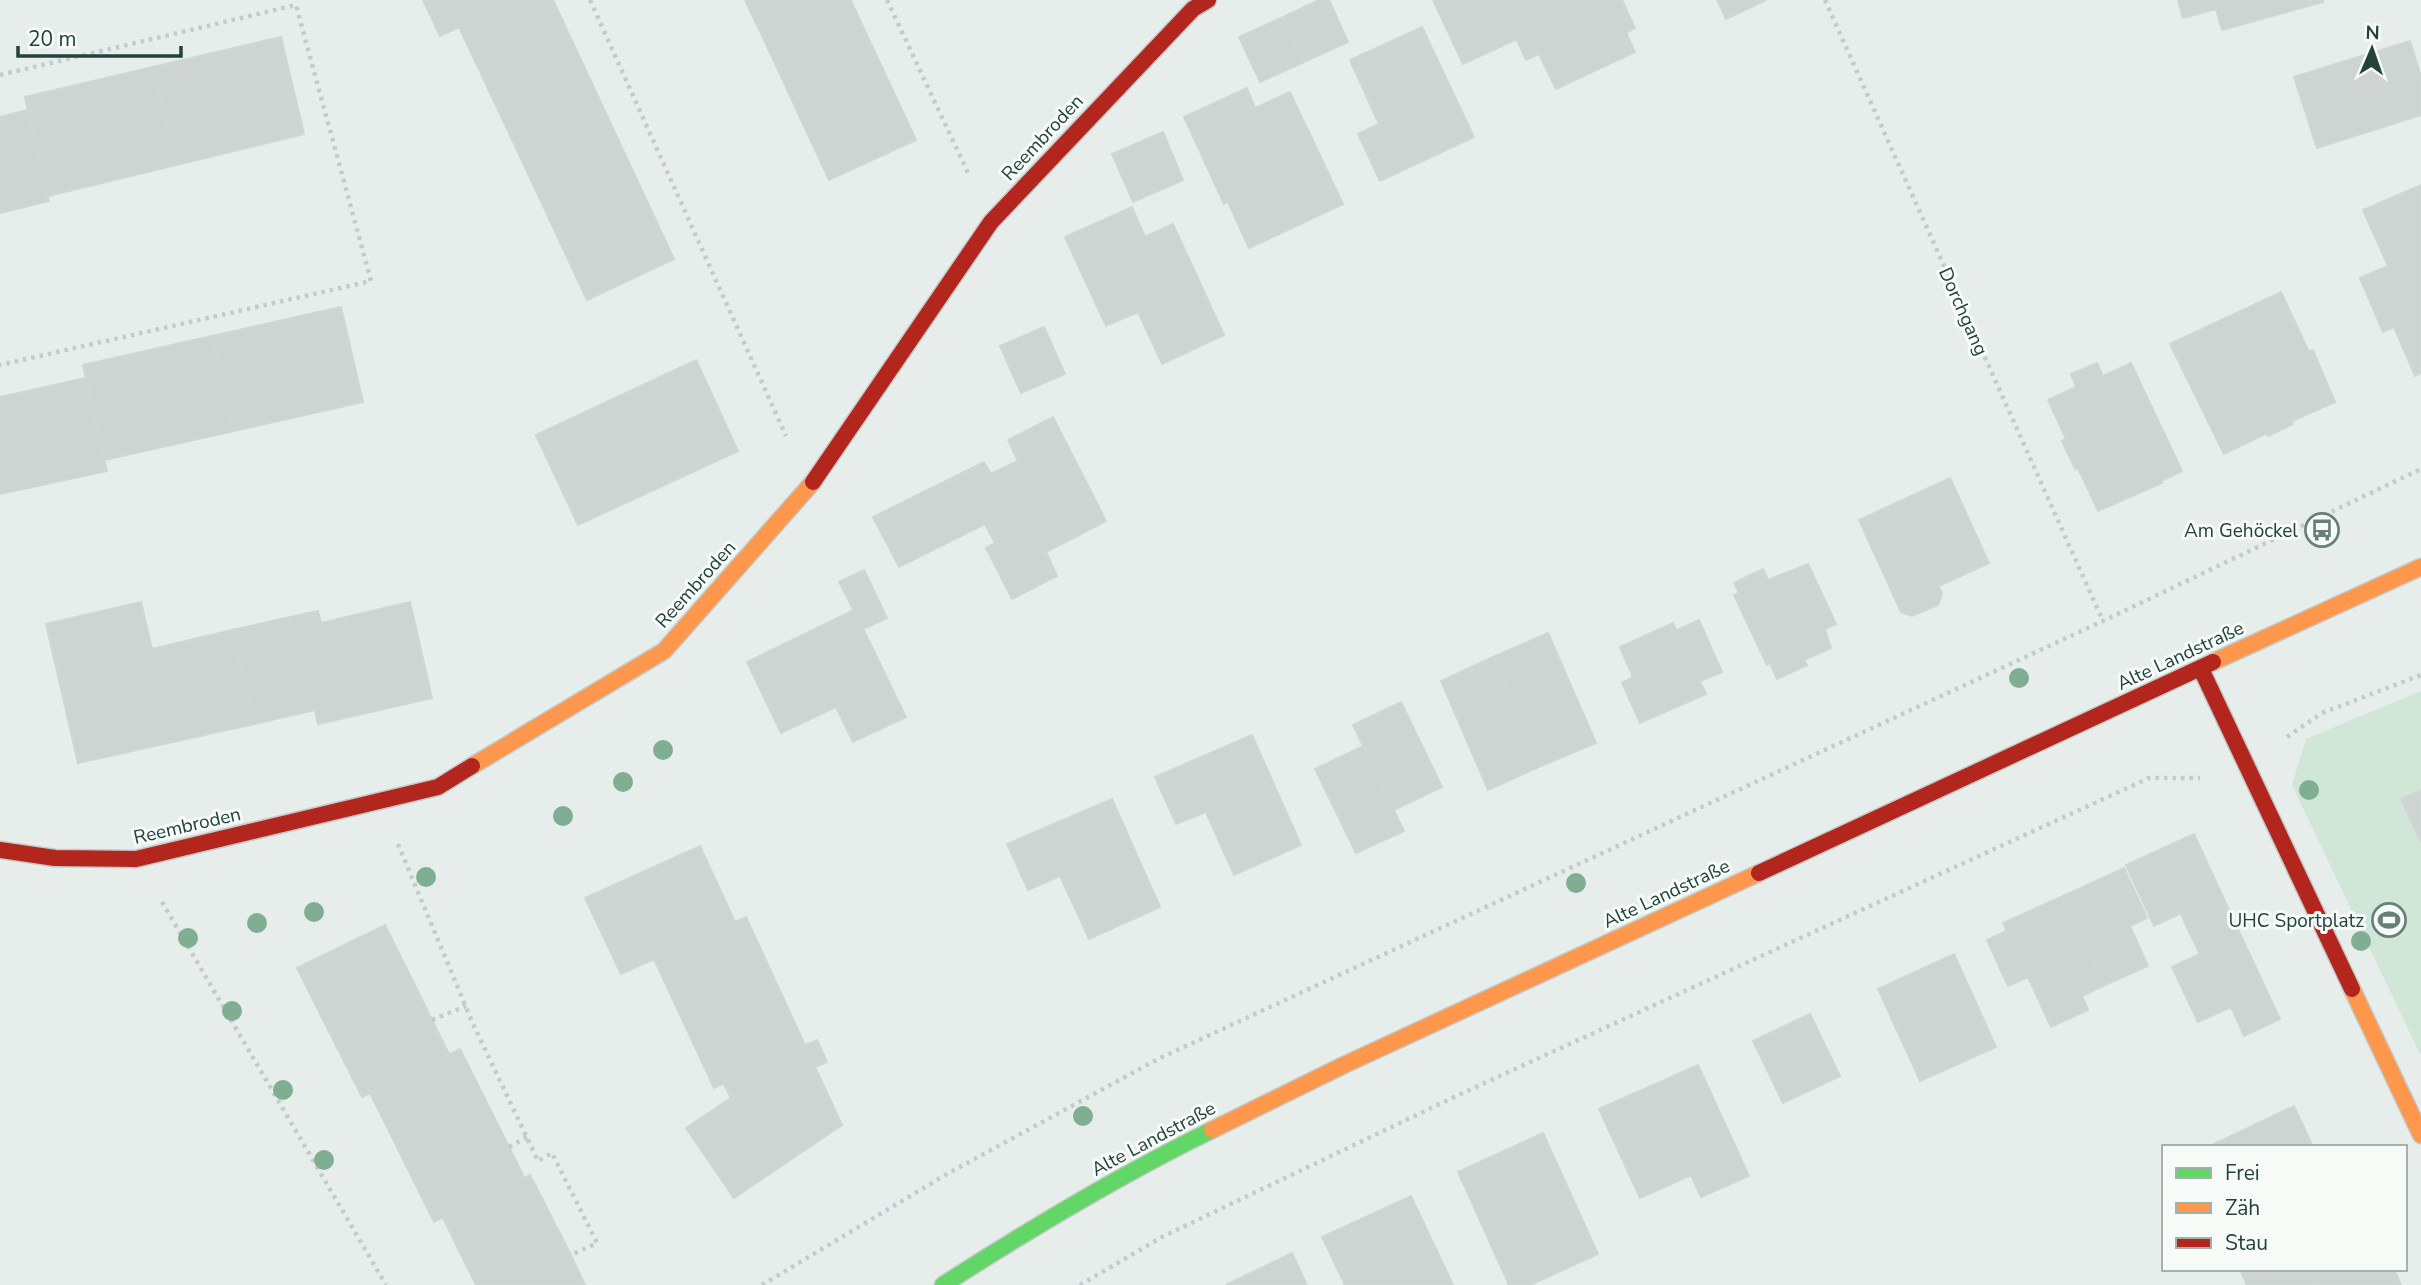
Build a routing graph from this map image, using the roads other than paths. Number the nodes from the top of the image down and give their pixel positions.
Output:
1 (1208, 0) edge
2 (2421, 567) edge
3 (2201, 669) junction
4 (0, 850) edge
5 (2421, 1135) edge
6 (943, 1285) edge

1 - 4 street, Reembroden
2 - 3 street, Alte Landstraße
3 - 5 street
3 - 6 street, Alte Landstraße

